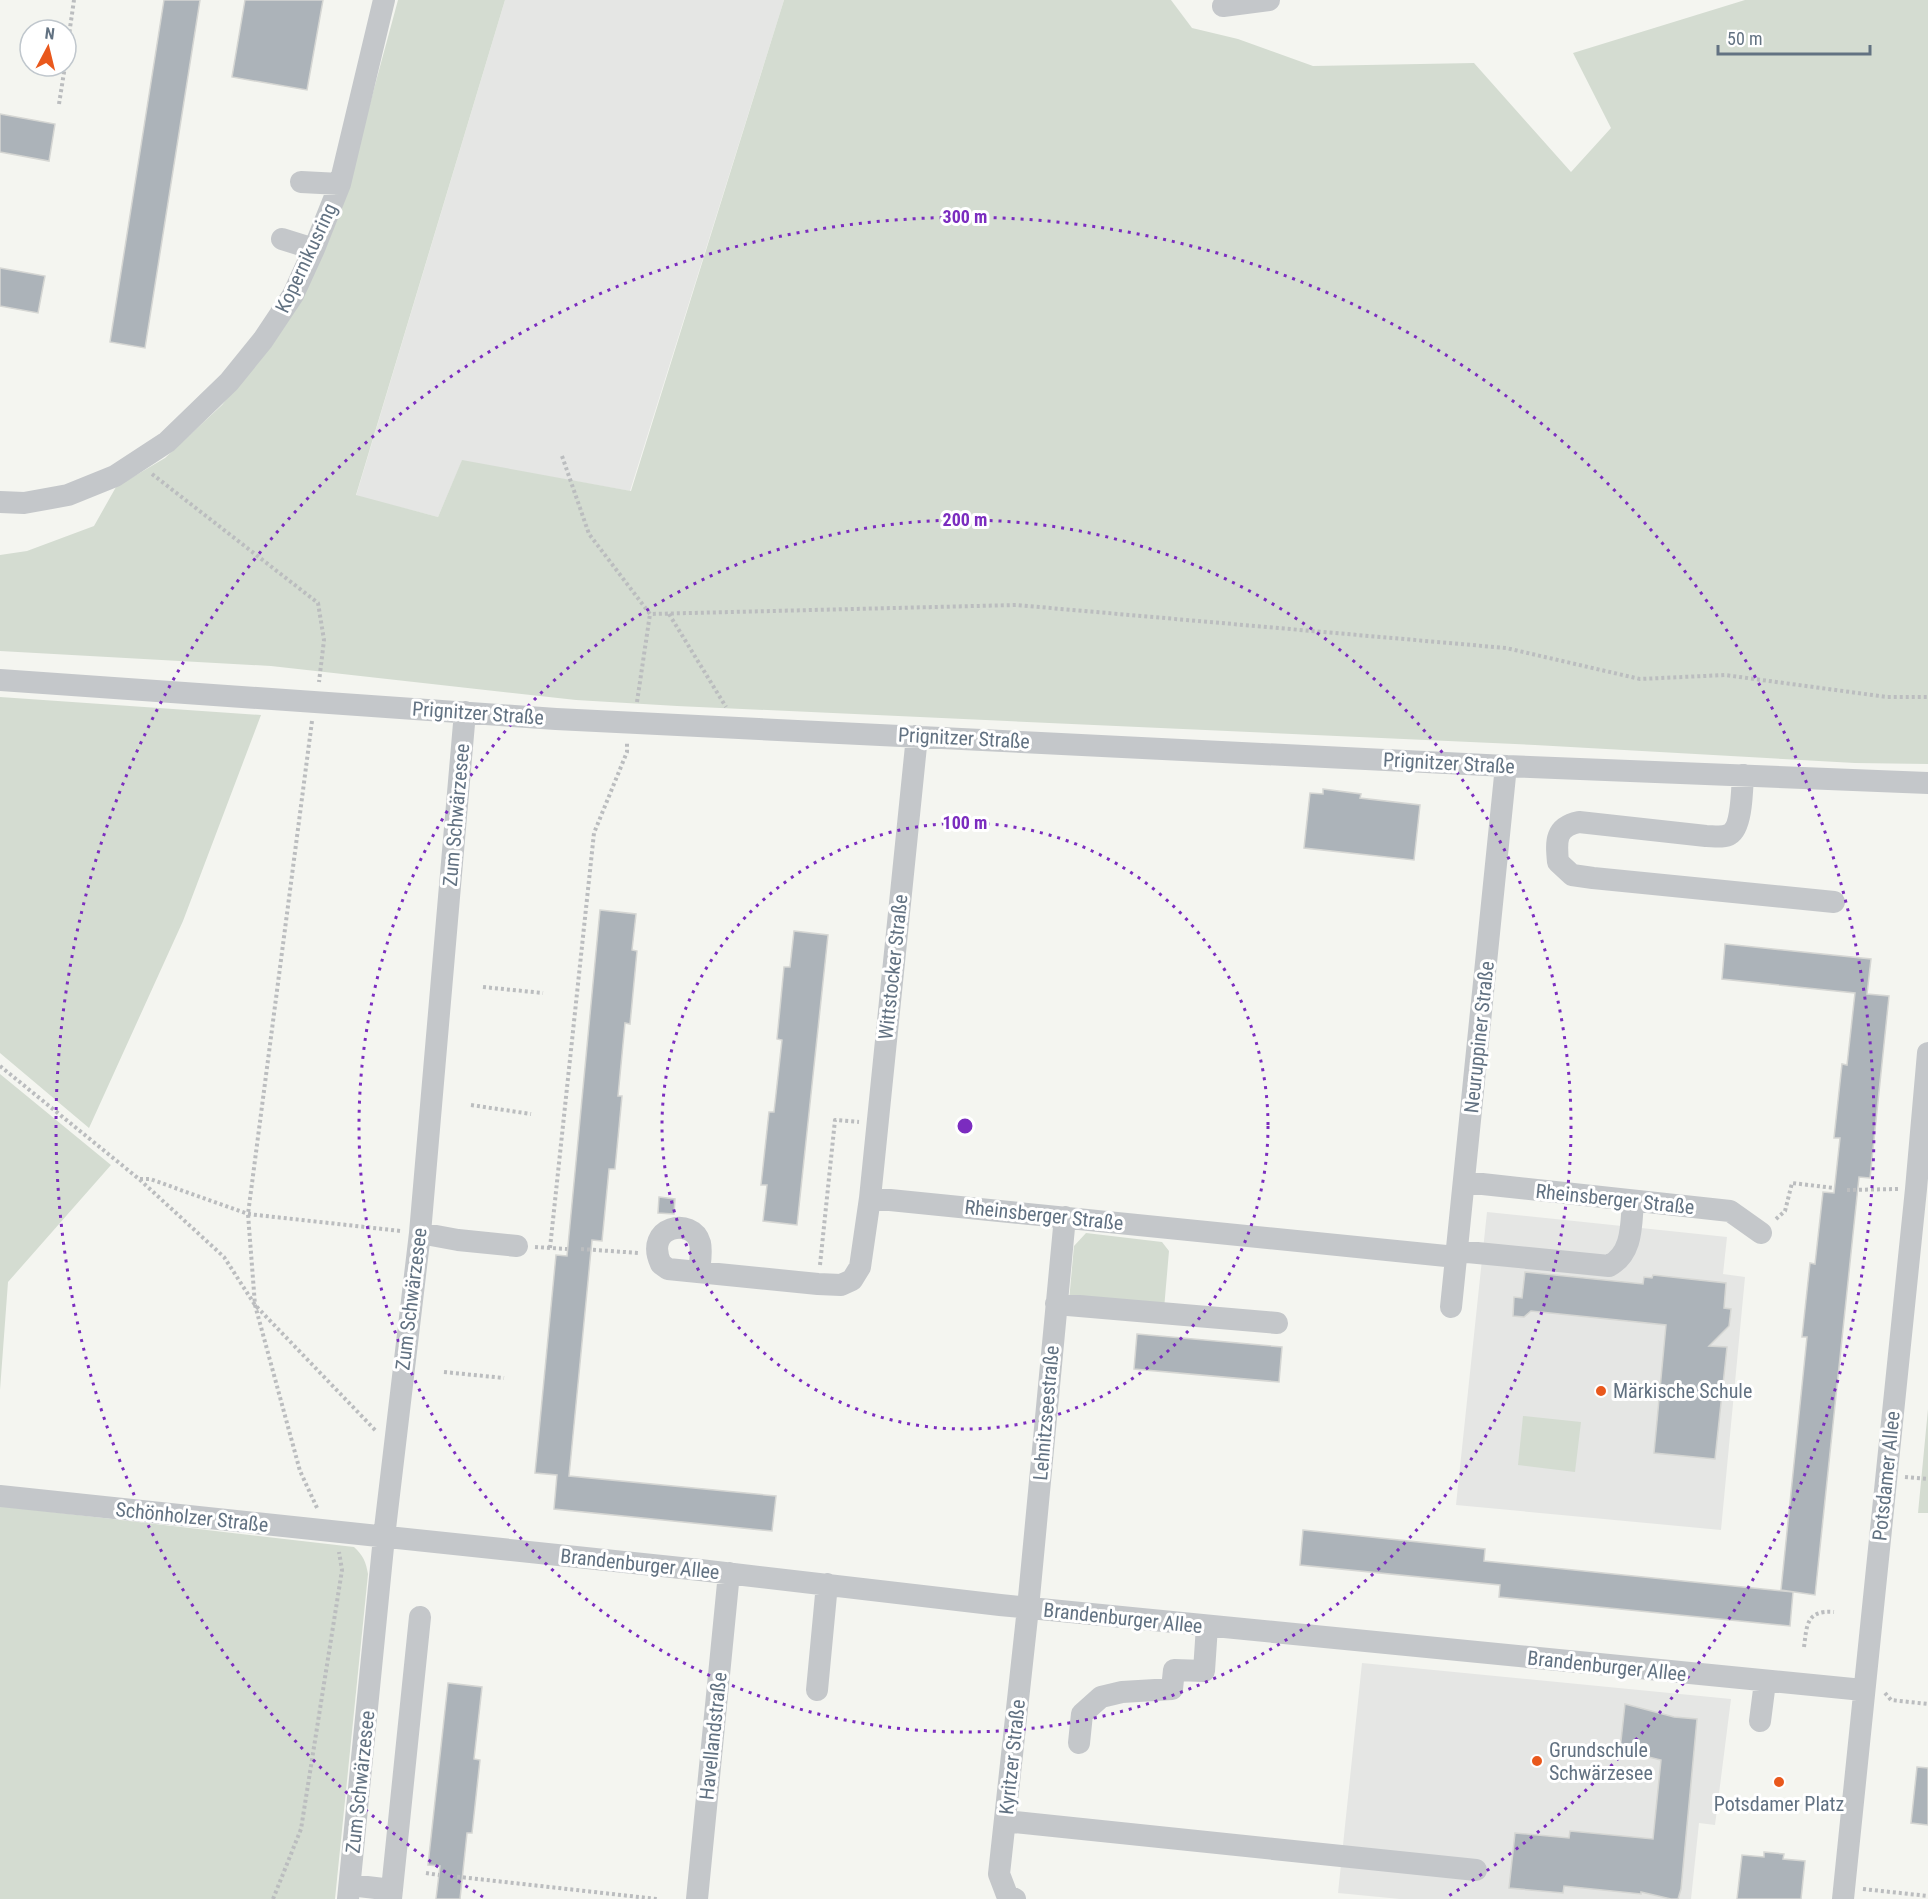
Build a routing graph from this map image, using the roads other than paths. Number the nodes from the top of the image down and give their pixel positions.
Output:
1 (384, 0) edge
2 (1269, 0) edge
3 (1223, 6) dead end
4 (301, 182) dead end
5 (340, 184) junction
6 (282, 239) dead end
7 (314, 249) junction
8 (0, 502) edge
9 (0, 680) edge
10 (465, 712) junction
11 (916, 736) junction
12 (1506, 766) junction
13 (1743, 776) junction
14 (1928, 783) edge
15 (1834, 902) dead end
16 (1928, 1053) edge
17 (1464, 1182) junction
18 (870, 1198) junction
19 (1633, 1201) junction
20 (1065, 1217) junction
21 (420, 1233) junction
22 (1761, 1233) road end
23 (517, 1246) road end
24 (1457, 1254) junction
25 (699, 1272) junction
26 (1056, 1304) junction
27 (1451, 1307) dead end
28 (1277, 1323) dead end
29 (0, 1496) edge
30 (384, 1537) junction
31 (729, 1573) junction
32 (827, 1584) junction
33 (1028, 1608) junction
34 (420, 1617) dead end
35 (1207, 1626) junction
36 (1765, 1682) junction
37 (817, 1690) dead end
38 (1863, 1690) junction
39 (1760, 1722) dead end
40 (1079, 1743) dead end
41 (1005, 1821) junction
42 (1476, 1870) dead end
43 (349, 1892) edge
44 (1843, 1893) edge
45 (391, 1894) edge
46 (697, 1899) edge
47 (1015, 1899) edge

1 - 5 street, Kopernikusring
2 - 3 street
4 - 5 street
5 - 7 street, Kopernikusring
6 - 7 street
7 - 8 street, Kopernikusring
9 - 10 street, Prignitzer Straße
10 - 11 street, Prignitzer Straße
10 - 21 street, Zum Schwärzesee
11 - 12 street, Prignitzer Straße
11 - 18 street, Wittstocker Straße
12 - 13 street, Prignitzer Straße
12 - 17 street, Neuruppiner Straße
13 - 14 street, Prignitzer Straße
13 - 15 street
16 - 38 street, Potsdamer Allee
17 - 19 street, Rheinsberger Straße
17 - 24 street, Neuruppiner Straße
18 - 20 street, Rheinsberger Straße
18 - 25 street
19 - 22 street, Rheinsberger Straße
19 - 24 street, Rheinsberger Straße
20 - 24 street, Rheinsberger Straße
20 - 26 street, Lehnitzseestraße
21 - 23 street
21 - 30 street, Zum Schwärzesee
24 - 27 street, Neuruppiner Straße
25 - 25 street
26 - 28 street
26 - 33 street, Lehnitzseestraße
29 - 30 street, Schönholzer Straße
30 - 31 street, Brandenburger Allee
30 - 43 street, Zum Schwärzesee
31 - 32 street, Brandenburger Allee
31 - 46 street, Havellandstraße
32 - 33 street, Brandenburger Allee
32 - 37 street
33 - 35 street, Brandenburger Allee
33 - 41 street, Kyritzer Straße
34 - 45 street, Zum Schwärzesee
35 - 36 street, Brandenburger Allee
35 - 40 street
36 - 38 street, Brandenburger Allee
36 - 39 street
38 - 44 street, Potsdamer Allee
41 - 42 street
41 - 47 street, Kyritzer Straße
43 - 45 street, Zum Schwärzesee

